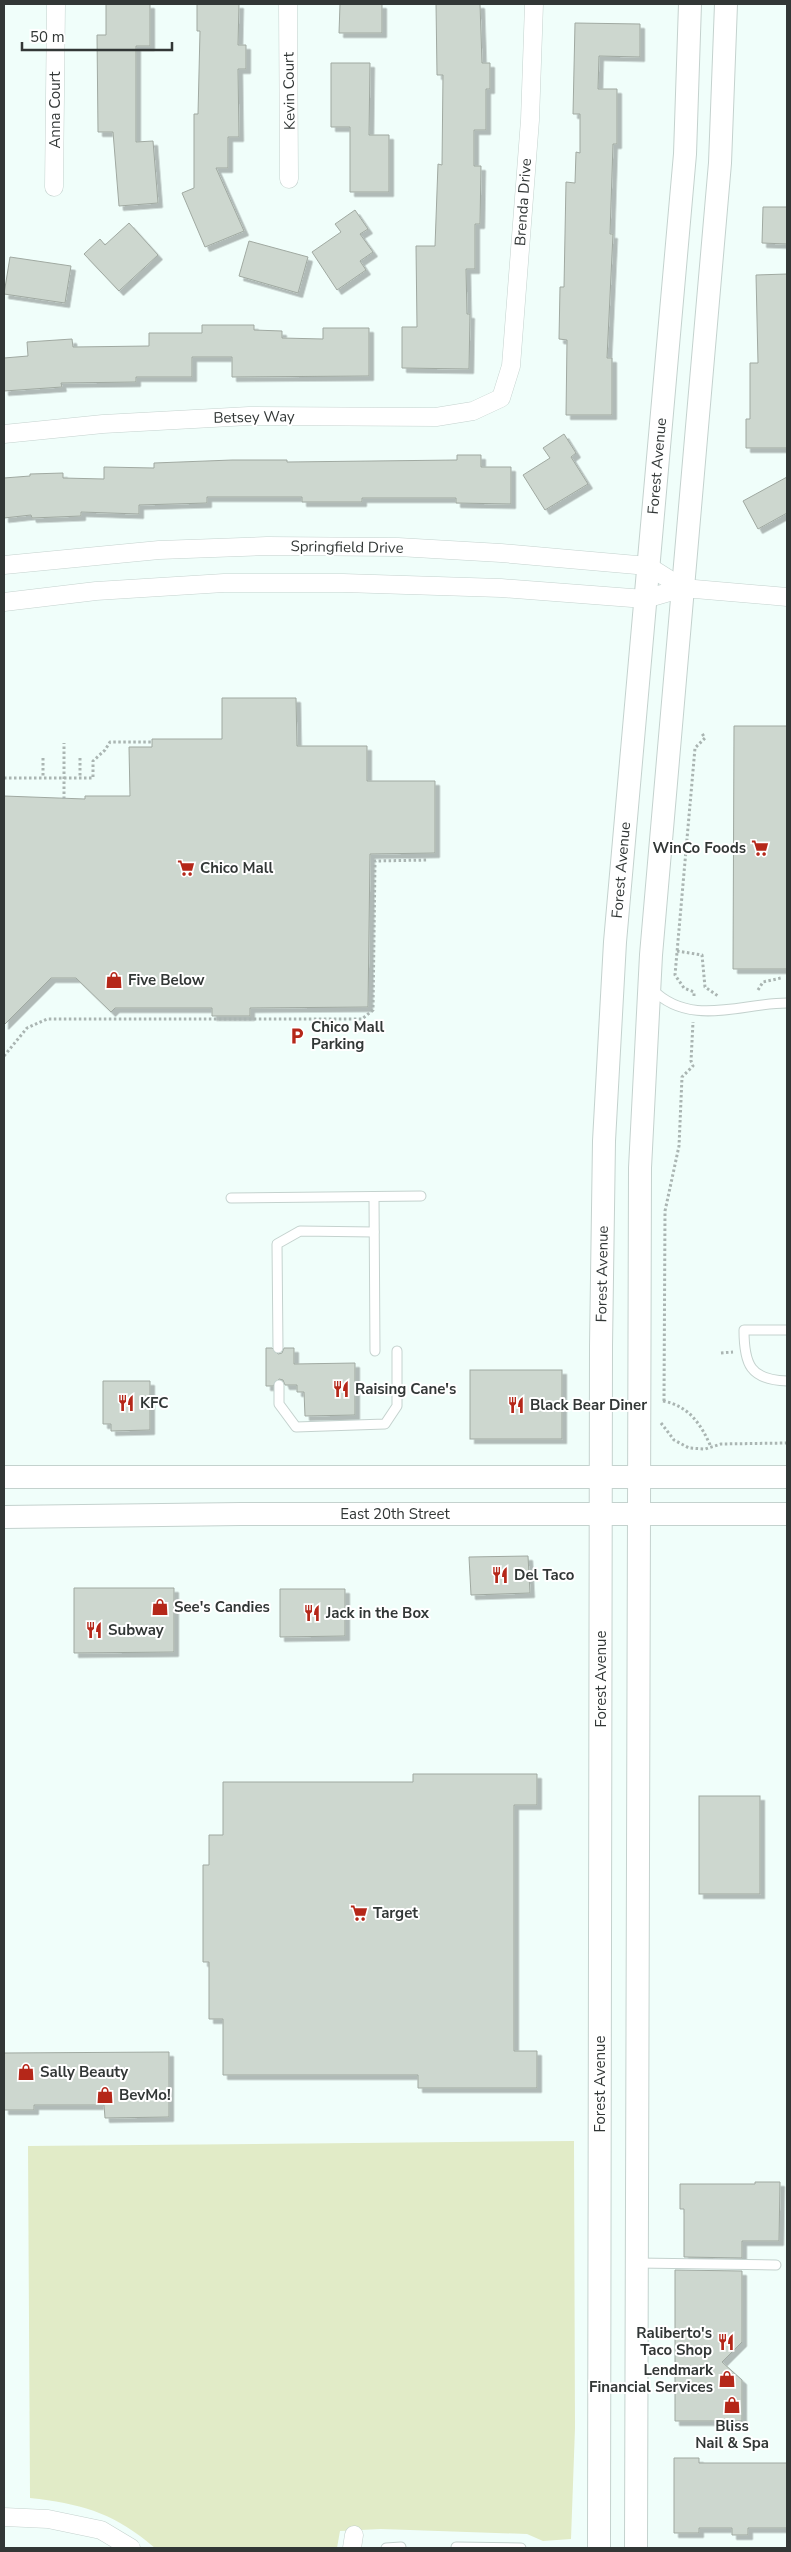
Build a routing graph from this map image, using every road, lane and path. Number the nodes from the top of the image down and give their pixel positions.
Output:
1 (56, 4) edge
2 (288, 4) edge
3 (534, 4) edge
4 (690, 4) edge
5 (726, 4) edge
6 (289, 179) dead end
7 (54, 187) dead end
8 (501, 398) joint
9 (4, 434) edge
10 (4, 565) edge
11 (648, 566) junction
12 (684, 588) junction
13 (787, 597) edge
14 (646, 599) junction
15 (4, 602) edge
16 (701, 732) dead end
17 (152, 742) dead end
18 (64, 743) dead end
19 (43, 758) dead end
20 (80, 758) dead end
21 (4, 778) edge
22 (43, 778) junction
23 (64, 778) junction
24 (80, 778) junction
25 (64, 799) dead end
26 (428, 860) dead end
27 (677, 951) junction
28 (782, 978) dead end
29 (649, 986) junction
30 (753, 993) dead end
31 (723, 997) dead end
32 (787, 1003) edge
33 (694, 1009) junction
34 (4, 1056) edge
35 (421, 1196) dead end
36 (374, 1197) junction
37 (231, 1198) dead end
38 (374, 1232) junction
39 (787, 1330) edge
40 (278, 1348) dead end
41 (397, 1350) dead end
42 (375, 1351) dead end
43 (787, 1381) edge
44 (279, 1385) dead end
45 (658, 1400) dead end
46 (664, 1401) junction
47 (660, 1420) dead end
48 (787, 1443) edge
49 (711, 1447) junction
50 (4, 1477) edge
51 (601, 1477) junction
52 (638, 1477) junction
53 (787, 1477) edge
54 (215, 1478) junction
55 (241, 1478) junction
56 (216, 1514) junction
57 (241, 1514) junction
58 (787, 1514) edge
59 (601, 1515) junction
60 (638, 1515) junction
61 (4, 1517) edge
62 (637, 2263) junction
63 (776, 2265) dead end
64 (4, 2517) edge
65 (401, 2547) dead end
66 (456, 2547) dead end
67 (131, 2548) edge
68 (386, 2548) edge
69 (521, 2548) edge
70 (599, 2548) edge
71 (636, 2548) edge

1 - 7 street, Anna Court
2 - 6 street, Kevin Court
3 - 8 street, Brenda Drive
4 - 11 street, Forest Avenue
5 - 12 street
8 - 9 street, Betsey Way
10 - 11 street, Springfield Drive
11 - 12 street, Springfield Drive
11 - 14 street, Forest Avenue
12 - 13 street, Springfield Drive
12 - 14 street, Springfield Drive
12 - 29 street
14 - 15 street, Springfield Drive
14 - 51 street, Forest Avenue
16 - 27 path
17 - 24 path
18 - 23 path
19 - 22 path
20 - 24 path
21 - 22 path
22 - 23 path
23 - 24 path
23 - 25 path
26 - 34 path
27 - 31 path
27 - 33 path
28 - 30 path
29 - 33 lane
29 - 52 street
32 - 33 lane
33 - 46 path
35 - 36 lane
36 - 37 lane
36 - 38 lane
38 - 40 lane
38 - 42 lane
39 - 43 lane
41 - 44 lane
45 - 46 path
46 - 49 path
47 - 49 path
48 - 49 path
50 - 54 street
51 - 52 street
51 - 55 street
51 - 59 street, Forest Avenue
52 - 53 street
52 - 60 street
54 - 55 street
54 - 56 street
55 - 57 street
56 - 57 street, East 20th Street
56 - 61 street, East 20th Street
57 - 59 street, East 20th Street
58 - 60 street, East 20th Street
59 - 60 street, East 20th Street
59 - 70 street, Forest Avenue
60 - 62 street
62 - 63 lane
62 - 71 street
64 - 67 street
65 - 68 lane
66 - 69 lane

